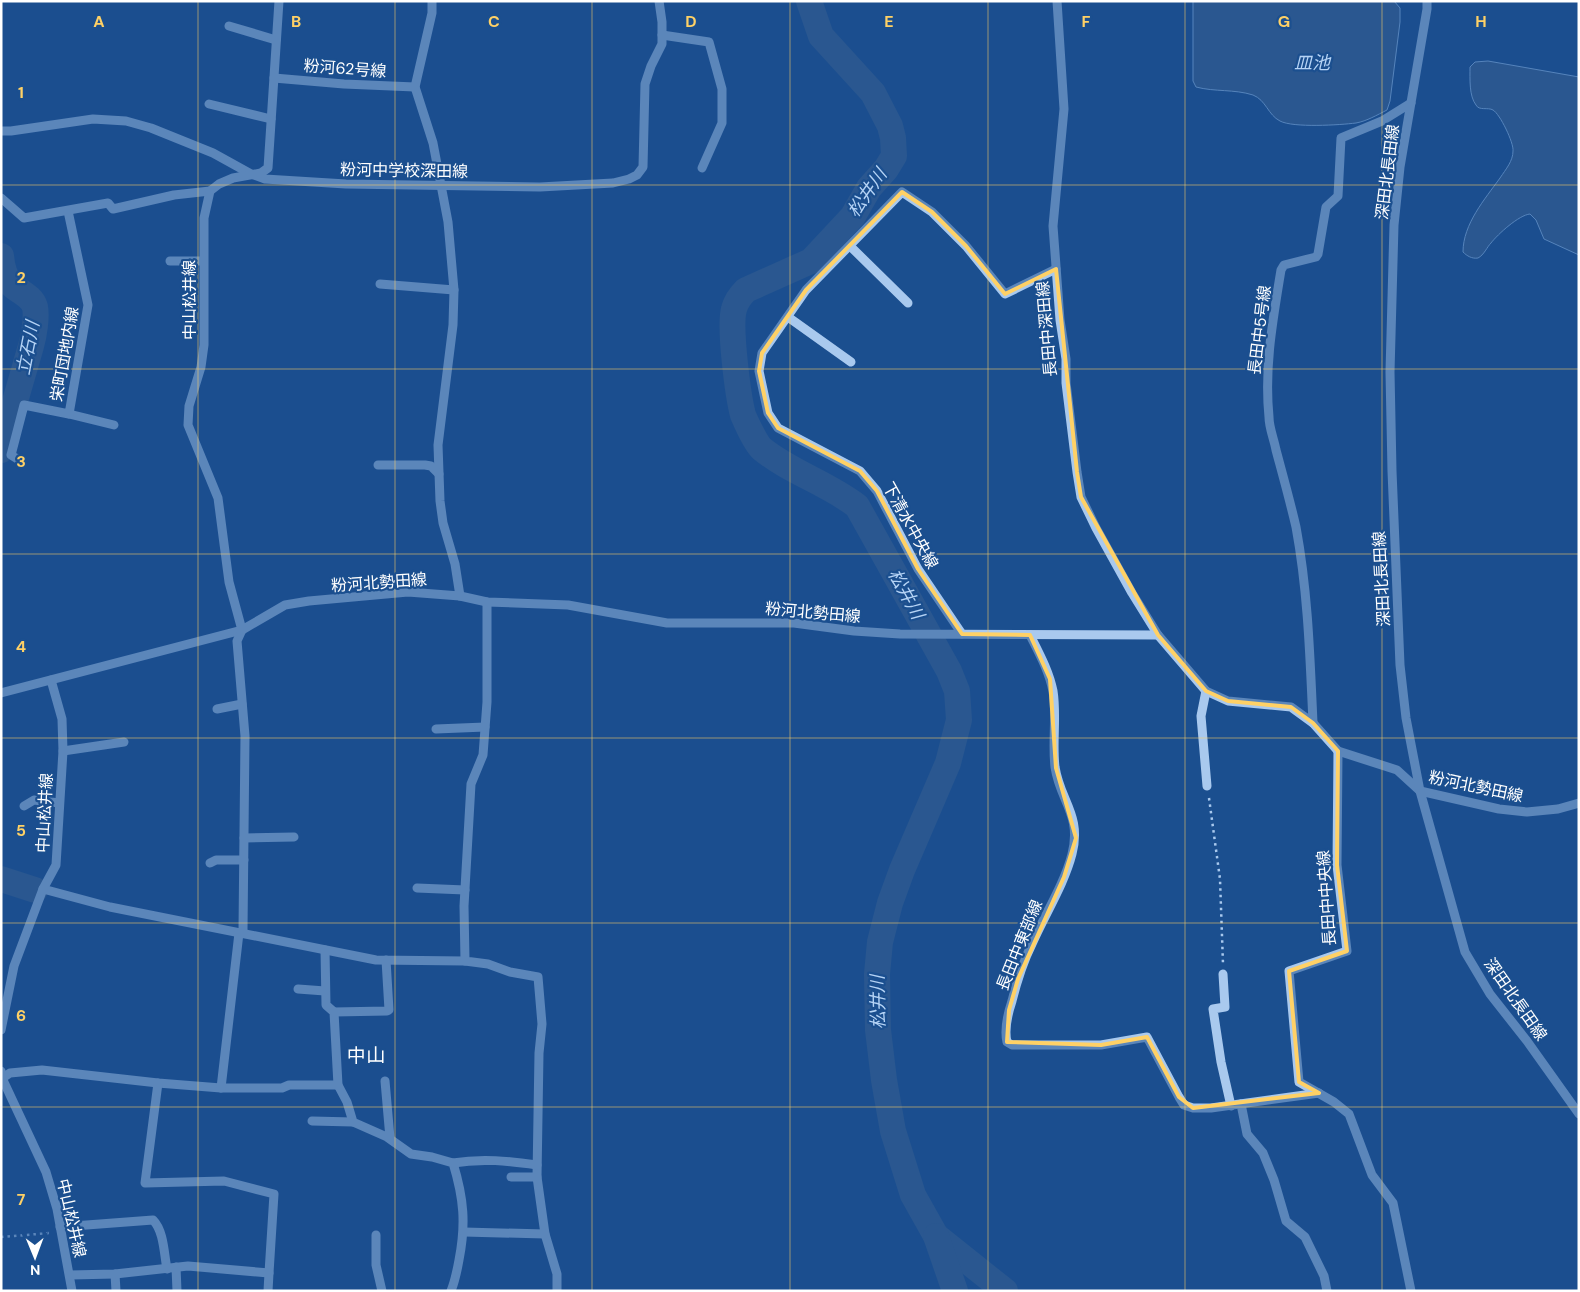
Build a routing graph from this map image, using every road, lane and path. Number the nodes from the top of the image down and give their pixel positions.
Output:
1 (432, 1) edge
2 (659, 1) edge
3 (1057, 1) edge
4 (1427, 1) edge
5 (275, 2) edge
6 (229, 26) dead end
7 (662, 35) junction
8 (276, 40) junction
9 (274, 78) junction
10 (415, 87) junction
11 (1411, 103) junction
12 (209, 104) dead end
13 (271, 119) junction
14 (1, 130) edge
15 (702, 168) dead end
16 (251, 174) junction
17 (440, 186) junction
18 (210, 191) junction
19 (1, 198) edge
20 (68, 211) junction
21 (850, 246) junction
22 (170, 261) dead end
23 (203, 261) junction
24 (1056, 269) junction
25 (380, 284) dead end
26 (454, 290) junction
27 (908, 303) dead end
28 (788, 316) junction
29 (851, 362) dead end
30 (69, 414) junction
31 (114, 425) dead end
32 (19, 460) dead end
33 (378, 465) dead end
34 (439, 474) junction
35 (460, 596) junction
36 (487, 602) junction
37 (242, 630) junction
38 (962, 634) junction
39 (1158, 634) junction
40 (1030, 635) junction
41 (51, 680) junction
42 (1206, 691) junction
43 (1, 693) edge
44 (242, 704) junction
45 (217, 709) dead end
46 (1313, 723) junction
47 (485, 727) junction
48 (436, 729) dead end
49 (124, 742) dead end
50 (63, 751) junction
51 (1338, 751) junction
52 (1207, 786) joint
53 (1420, 790) junction
54 (59, 803) junction
55 (1579, 803) edge
56 (24, 806) dead end
57 (294, 837) dead end
58 (244, 838) junction
59 (244, 860) junction
60 (210, 863) dead end
61 (416, 888) dead end
62 (43, 889) junction
63 (465, 890) junction
64 (240, 933) junction
65 (325, 950) junction
66 (386, 960) junction
67 (465, 961) junction
68 (1223, 974) joint
69 (298, 989) dead end
70 (325, 991) junction
71 (334, 1012) junction
72 (1, 1030) edge
73 (2, 1076) edge
74 (385, 1081) dead end
75 (158, 1083) junction
76 (338, 1085) junction
77 (221, 1088) junction
78 (1319, 1093) junction
79 (1241, 1104) junction
80 (1230, 1106) junction
81 (1579, 1114) edge
82 (312, 1121) dead end
83 (354, 1122) junction
84 (390, 1138) junction
85 (453, 1163) junction
86 (537, 1165) junction
87 (511, 1177) dead end
88 (537, 1177) junction
89 (61, 1230) junction
90 (464, 1232) junction
91 (545, 1234) junction
92 (376, 1235) dead end
93 (1, 1237) edge
94 (172, 1268) junction
95 (269, 1273) junction
96 (115, 1274) junction
97 (70, 1275) junction
98 (72, 1291) edge
99 (116, 1291) edge
100 (177, 1291) edge
101 (268, 1291) edge
102 (382, 1291) edge
103 (450, 1291) edge
104 (557, 1291) edge
105 (1327, 1291) edge
106 (1411, 1291) edge

1 - 10 street
2 - 7 street, 粉河中学校深田線
3 - 24 street, 長田中深田線
4 - 11 street, 深田北長田線
5 - 8 street
6 - 8 street
7 - 15 street
7 - 17 street, 粉河中学校深田線
8 - 9 street
9 - 10 street, 粉河62号線
9 - 13 street
10 - 17 street
11 - 46 street, 長田中5号線
11 - 53 street, 深田北長田線
12 - 13 street
13 - 16 street
14 - 16 street, 粉河中学校深田線
16 - 17 street, 粉河中学校深田線
16 - 18 street
17 - 26 street
18 - 20 street
18 - 23 street, 中山松井線
19 - 20 street
20 - 30 street, 栄町団地内線
21 - 24 street, 下清水中央線
21 - 27 street
21 - 28 street, 下清水中央線
22 - 23 street
23 - 37 street, 中山松井線
24 - 39 street, 長田中深田線
25 - 26 street
26 - 34 street
28 - 29 street
28 - 38 street, 下清水中央線
30 - 31 street, 栄町団地内線
30 - 32 street, 栄町団地内線
33 - 34 street
34 - 35 street
35 - 36 street, 粉河北勢田線
35 - 37 street, 粉河北勢田線
36 - 38 street, 粉河北勢田線
36 - 47 street
37 - 41 street, 粉河北勢田線
37 - 44 street
38 - 40 street, 粉河北勢田線
39 - 40 street, 粉河北勢田線
39 - 42 street
40 - 80 street, 長田中東部線
41 - 43 street, 粉河北勢田線
41 - 50 street, 中山松井線
42 - 46 street
42 - 52 street
44 - 45 street
44 - 58 street
46 - 51 street
47 - 48 street
47 - 63 street
49 - 50 street
50 - 54 street, 中山松井線
51 - 53 street, 粉河北勢田線
51 - 78 street, 長田中中央線
52 - 68 path
53 - 55 street, 粉河北勢田線
53 - 81 street, 深田北長田線
54 - 56 street
54 - 62 street, 中山松井線
57 - 58 street
58 - 59 street
59 - 60 street
59 - 64 street
61 - 63 street
62 - 64 street
62 - 72 street, 中山松井線
63 - 67 street
64 - 65 street
64 - 77 street
65 - 66 street
65 - 70 street
66 - 67 street
66 - 71 street
67 - 86 street
68 - 80 street
69 - 70 street
70 - 71 street
71 - 76 street
73 - 75 street
73 - 89 street, 中山松井線
74 - 84 street
75 - 77 street
75 - 95 street
76 - 77 street
76 - 83 street
78 - 79 street, 長田中東部線
78 - 106 street, 長田中中央線
79 - 80 street, 長田中東部線
79 - 105 street
82 - 83 street
83 - 84 street
84 - 85 street
85 - 86 street
85 - 90 street
86 - 88 street
87 - 88 street
88 - 91 street
89 - 93 path
89 - 94 street
89 - 97 street, 中山松井線
90 - 91 street
90 - 103 street
91 - 104 street
92 - 102 street
94 - 95 street
94 - 96 street
94 - 100 street
95 - 101 street
96 - 97 street
96 - 99 street
97 - 98 street, 中山松井線

